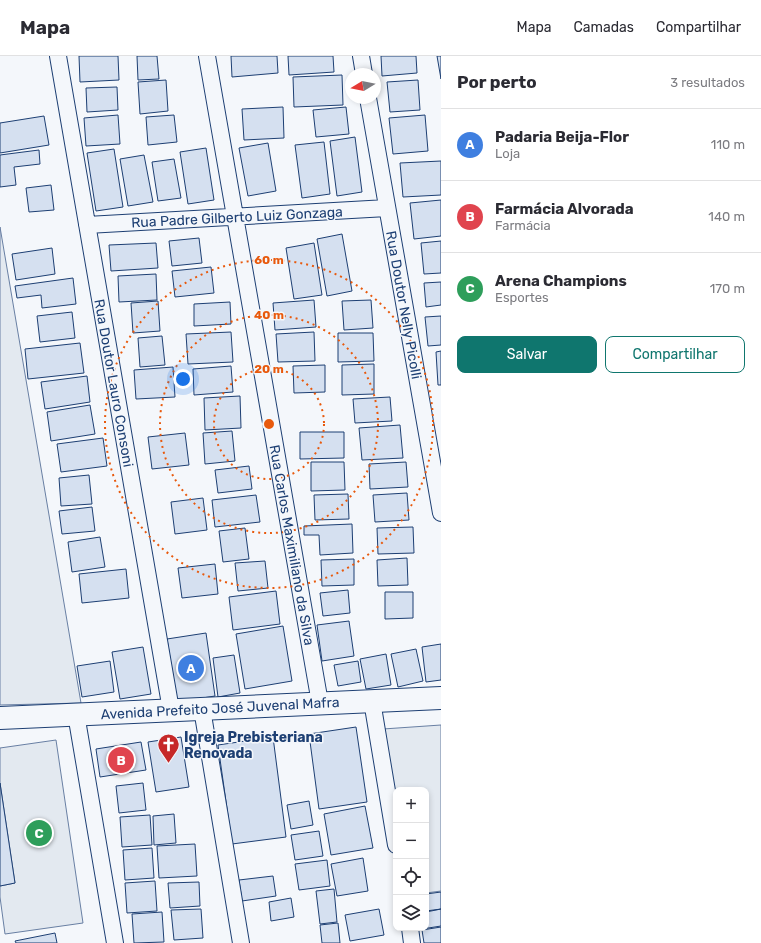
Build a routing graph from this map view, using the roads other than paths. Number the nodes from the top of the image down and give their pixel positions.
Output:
1 (58, 56) edge
2 (207, 56) edge
3 (361, 56) edge
4 (363, 68) edge
5 (369, 104) edge
6 (387, 208) junction
7 (235, 217) junction
8 (87, 225) junction
9 (441, 513) edge
10 (441, 698) edge
11 (372, 701) junction
12 (320, 703) junction
13 (202, 709) junction
14 (171, 710) junction
15 (76, 714) junction
16 (0, 718) edge
17 (393, 827) edge
18 (410, 931) edge
19 (115, 943) edge
20 (241, 943) edge
21 (412, 943) edge

1 - 8 street, Rua Doutor Lauro Consoni
2 - 7 street, Rua Carlos Maximiliano da Silva
3 - 4 street
5 - 6 street, Rua Doutor Nelly Picolli
6 - 7 street, Rua Padre Gilberto Luiz Gonzaga
6 - 9 street, Rua Doutor Nelly Picolli
7 - 8 street, Rua Padre Gilberto Luiz Gonzaga
7 - 12 street, Rua Carlos Maximiliano da Silva
8 - 14 street, Rua Doutor Lauro Consoni
10 - 11 main road, Avenida Prefeito José Juvenal Mafra
11 - 12 main road, Avenida Prefeito José Juvenal Mafra
11 - 17 street
12 - 13 main road, Avenida Prefeito José Juvenal Mafra
13 - 14 main road, Avenida Prefeito José Juvenal Mafra
13 - 20 street
14 - 15 main road, Avenida Prefeito José Juvenal Mafra
15 - 16 main road, Avenida Prefeito José Juvenal Mafra
15 - 19 street
18 - 21 street

